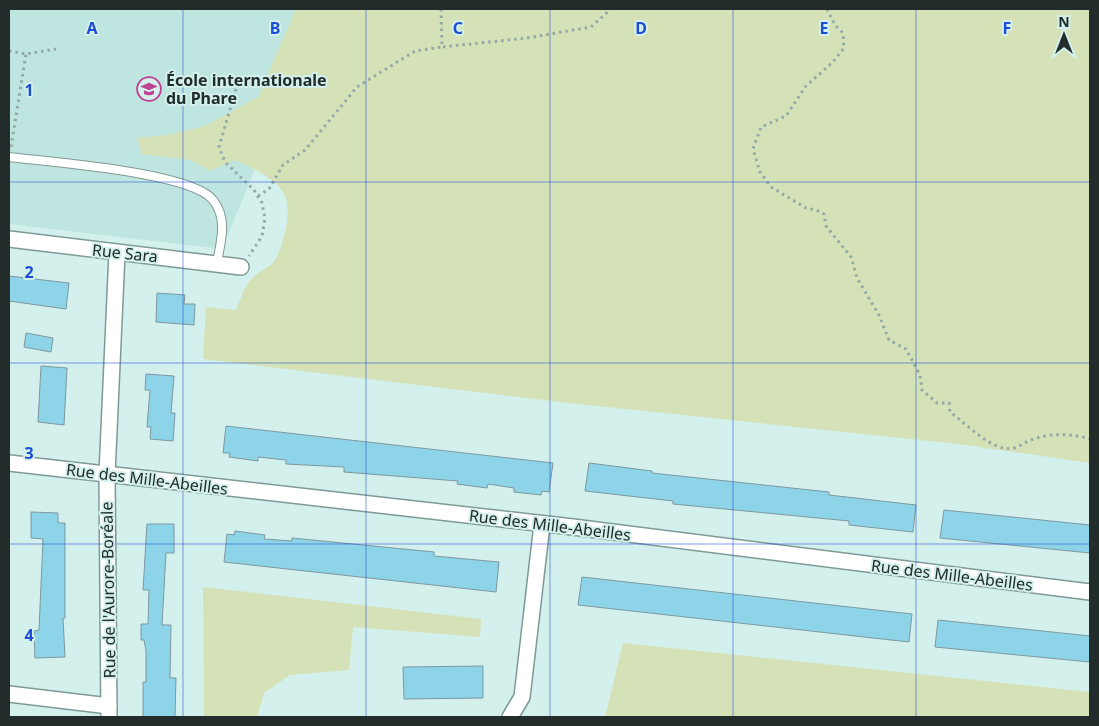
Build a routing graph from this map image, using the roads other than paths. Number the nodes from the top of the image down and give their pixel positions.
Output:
1 (9, 157) edge
2 (9, 239) edge
3 (117, 252) junction
4 (216, 262) junction
5 (241, 267) road end
6 (9, 463) edge
7 (107, 474) junction
8 (542, 524) junction
9 (1090, 592) edge
10 (9, 694) edge
11 (109, 712) edge
12 (510, 717) edge

1 - 4 lane
2 - 3 street, Rue Sara
3 - 4 street, Rue Sara
3 - 7 street, Rue de l'Aurore-Boréale
4 - 5 street, Rue Sara
6 - 7 street, Rue des Mille-Abeilles
7 - 8 street, Rue des Mille-Abeilles
7 - 11 street, Rue de l'Aurore-Boréale
8 - 9 street, Rue des Mille-Abeilles
8 - 12 street
10 - 11 street

